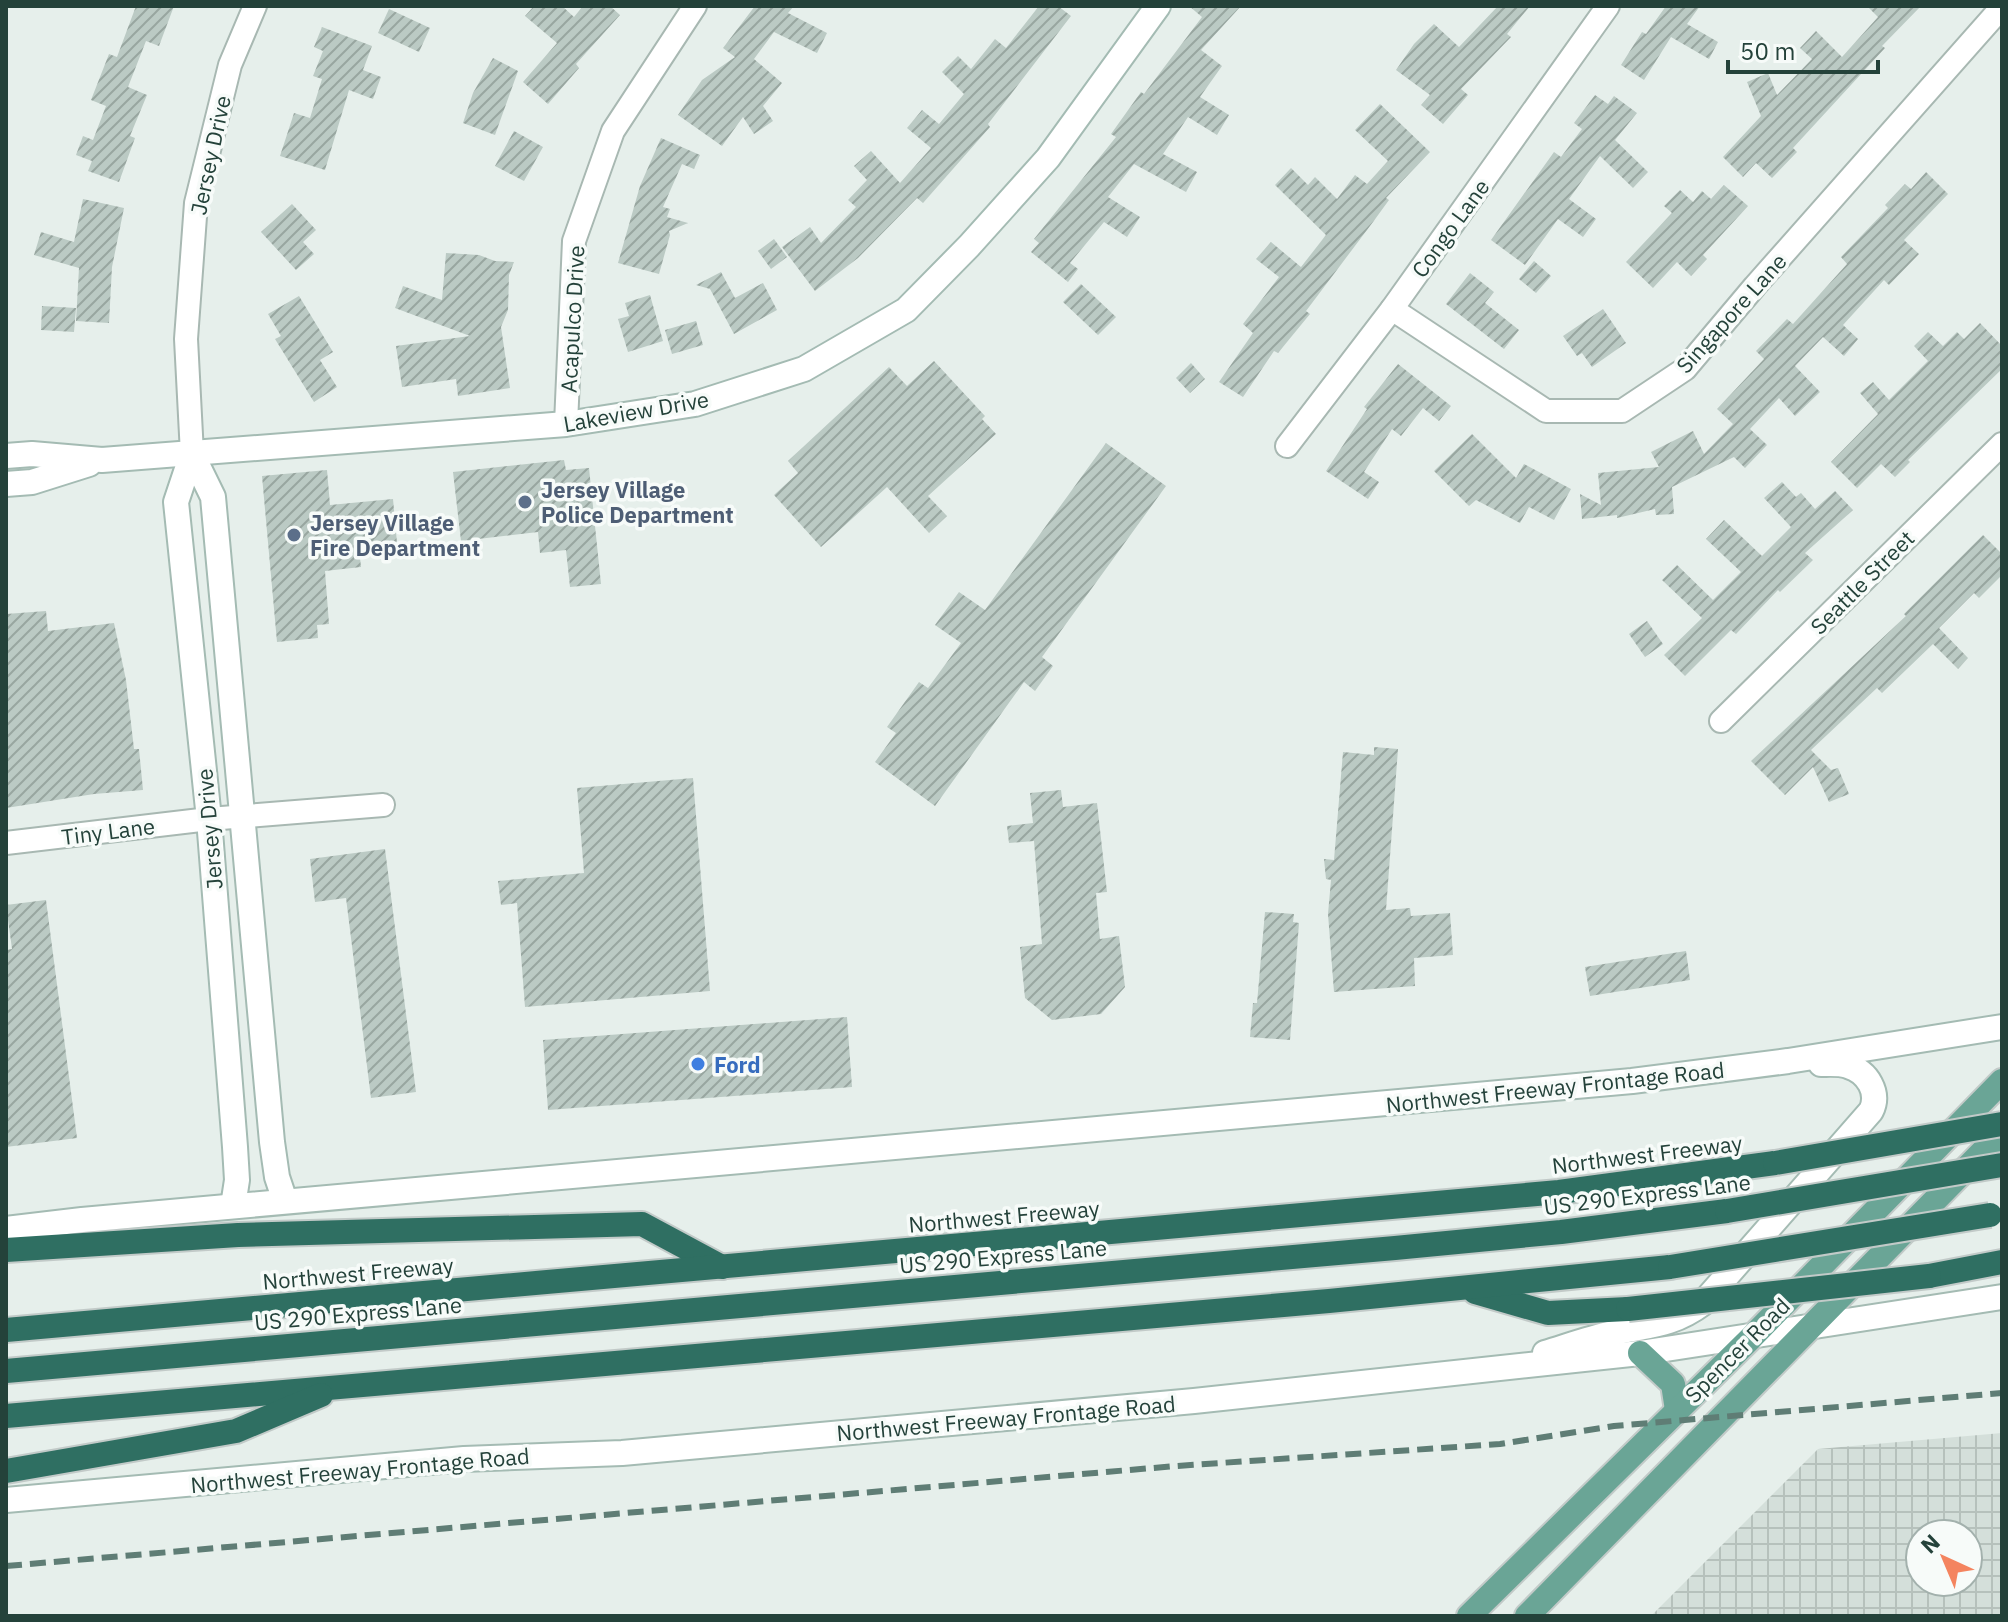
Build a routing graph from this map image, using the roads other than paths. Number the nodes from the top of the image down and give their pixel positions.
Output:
1 (255, 6) edge
2 (695, 6) edge
3 (1158, 6) edge
4 (1608, 6) edge
5 (2002, 7) edge
6 (1392, 309) junction
7 (566, 424) junction
8 (2002, 444) edge
9 (1287, 446) dead end
10 (192, 454) junction
11 (6, 456) edge
12 (102, 460) junction
13 (6, 484) edge
14 (1721, 721) dead end
15 (383, 805) dead end
16 (241, 817) junction
17 (209, 819) junction
18 (6, 843) edge
19 (2002, 1027) edge
20 (1788, 1061) junction
21 (2002, 1081) edge
22 (2002, 1124) edge
23 (2002, 1132) edge
24 (2002, 1165) edge
25 (285, 1201) junction
26 (233, 1206) junction
27 (1996, 1214) edge
28 (6, 1229) edge
29 (6, 1250) edge
30 (2002, 1262) edge
31 (722, 1267) junction
32 (1461, 1288) junction
33 (2002, 1297) edge
34 (1808, 1328) junction
35 (6, 1330) edge
36 (1751, 1338) junction
37 (1640, 1353) junction
38 (6, 1371) edge
39 (1482, 1372) junction
40 (344, 1386) junction
41 (1677, 1410) junction
42 (6, 1416) edge
43 (6, 1471) edge
44 (6, 1500) edge
45 (1469, 1616) edge
46 (1527, 1616) edge

1 - 10 street, Jersey Drive
2 - 7 street, Acapulco Drive
3 - 7 main road, Lakeview Drive
4 - 6 street, Congo Lane
5 - 6 street, Singapore Lane
6 - 9 street, Congo Lane
7 - 10 main road, Lakeview Drive
8 - 14 street, Seattle Street
10 - 12 main road, Lakeview Drive
10 - 16 main road, Jersey Drive
10 - 17 main road, Jersey Drive
11 - 12 main road
12 - 13 main road
15 - 16 street, Tiny Lane
16 - 17 street, Tiny Lane
16 - 25 main road, Jersey Drive
17 - 18 street, Tiny Lane
17 - 26 main road, Jersey Drive
19 - 20 main road, Northwest Freeway Frontage Road
20 - 25 main road, Northwest Freeway Frontage Road
20 - 39 main road
21 - 36 main road, Spencer Road
22 - 31 highway, Northwest Freeway, bridge
23 - 34 main road, Spencer Road
24 - 38 highway, US 290 Express Lane, bridge
25 - 26 main road, Northwest Freeway Frontage Road
26 - 28 main road, Northwest Freeway Frontage Road
27 - 32 highway, bridge
29 - 31 highway
30 - 32 highway, bridge
31 - 35 highway, Northwest Freeway
32 - 40 highway
33 - 34 main road, Northwest Freeway Frontage Road
34 - 36 main road, Northwest Freeway Frontage Road
34 - 46 main road, Spencer Road
36 - 37 main road, Northwest Freeway Frontage Road
36 - 41 main road, Spencer Road
37 - 39 main road, Northwest Freeway Frontage Road
37 - 41 main road
39 - 44 main road, Northwest Freeway Frontage Road
40 - 42 highway
40 - 43 highway
41 - 45 main road, Spencer Road

